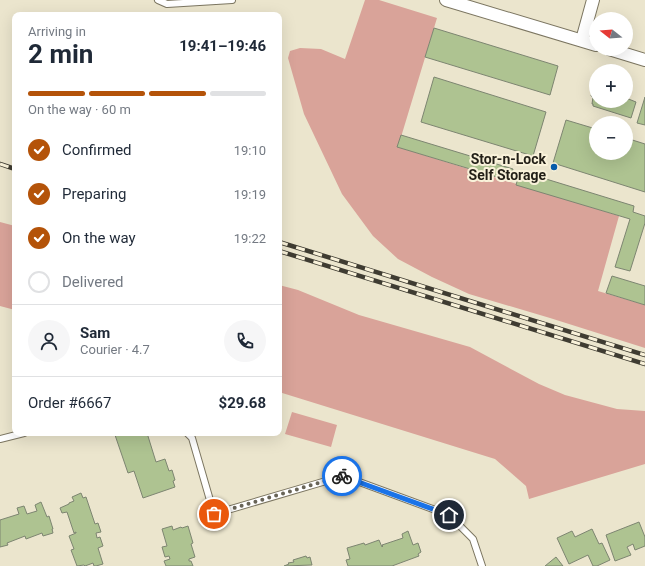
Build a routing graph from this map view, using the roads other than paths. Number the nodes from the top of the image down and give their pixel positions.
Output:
1 (158, 0) edge
2 (232, 0) edge
3 (446, 0) edge
4 (593, 0) edge
5 (582, 40) junction
6 (589, 42) edge
7 (632, 56) edge
8 (645, 60) edge
9 (12, 436) edge
10 (190, 436) edge
11 (0, 439) edge
12 (482, 566) edge

1 - 2 lane
3 - 5 street
4 - 5 street
5 - 6 street
7 - 8 street
9 - 11 lane
10 - 12 lane

